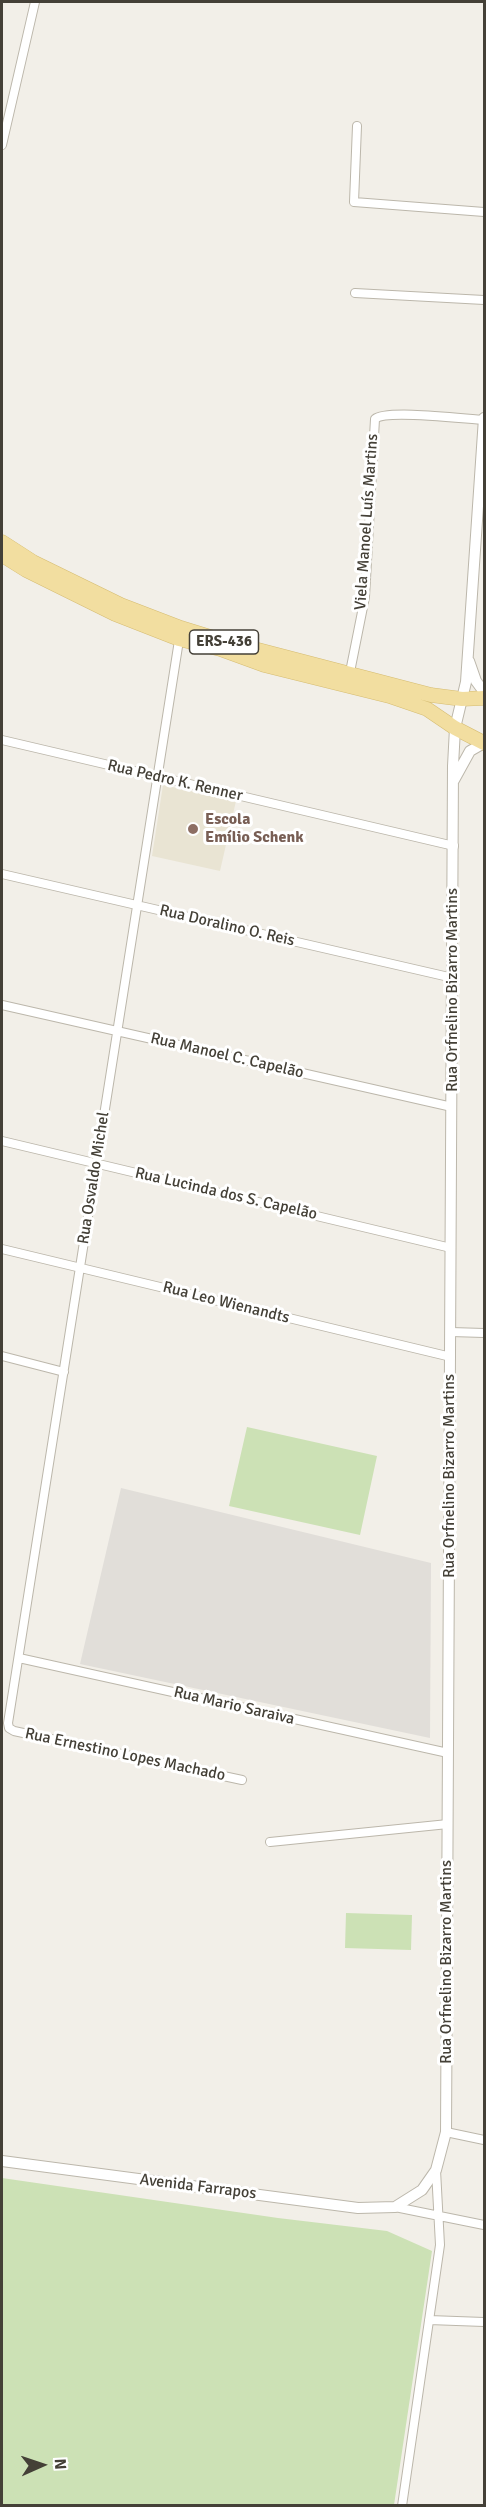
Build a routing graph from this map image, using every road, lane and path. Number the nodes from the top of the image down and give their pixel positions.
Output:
1 (35, 2) edge
2 (357, 126) dead end
3 (2, 145) edge
4 (484, 212) edge
5 (355, 293) dead end
6 (484, 300) edge
7 (484, 419) edge
8 (2, 542) edge
9 (2, 555) edge
10 (180, 634) junction
11 (468, 658) junction
12 (348, 680) junction
13 (484, 692) edge
14 (484, 698) edge
15 (462, 699) junction
16 (455, 728) junction
17 (2, 740) edge
18 (484, 743) edge
19 (157, 777) junction
20 (454, 780) junction
21 (454, 846) junction
22 (2, 874) edge
23 (137, 905) junction
24 (453, 978) junction
25 (2, 1005) edge
26 (118, 1031) junction
27 (452, 1107) junction
28 (2, 1141) edge
29 (97, 1163) junction
30 (451, 1248) junction
31 (2, 1249) edge
32 (81, 1268) junction
33 (451, 1332) junction
34 (484, 1334) edge
35 (2, 1356) edge
36 (451, 1357) junction
37 (64, 1372) junction
38 (19, 1658) junction
39 (9, 1728) joint
40 (448, 1753) junction
41 (242, 1780) dead end
42 (448, 1824) junction
43 (270, 1842) dead end
44 (446, 2132) junction
45 (484, 2140) edge
46 (2, 2162) edge
47 (436, 2170) junction
48 (395, 2207) junction
49 (439, 2217) junction
50 (484, 2225) edge
51 (429, 2320) junction
52 (484, 2322) edge
53 (402, 2505) edge

1 - 3 street
2 - 4 street
5 - 6 street
7 - 11 street, Rua Orfnelino Bizarro Martins
7 - 12 street, Viela Manoel Luís Martins
8 - 10 main road, ERS-436
9 - 10 main road, ERS-436
10 - 12 main road, ERS-436
10 - 19 street, Rua Osvaldo Michel
11 - 13 street
11 - 15 street, Rua Orfnelino Bizarro Martins
12 - 15 main road, ERS-436
12 - 16 main road, ERS-436
14 - 15 main road, ERS-436
15 - 16 street, Rua Orfnelino Bizarro Martins
16 - 18 main road, ERS-436
16 - 20 street, Rua Orfnelino Bizarro Martins
17 - 19 street, Rua Pedro K. Renner
18 - 20 street, Rua Orfnelino Bizarro Martins
19 - 21 street, Rua Pedro K. Renner
19 - 23 street, Rua Osvaldo Michel
20 - 21 street, Rua Orfnelino Bizarro Martins
21 - 24 street, Rua Orfnelino Bizarro Martins
22 - 23 street, Rua Doralino O. Reis
23 - 24 street, Rua Doralino O. Reis
23 - 26 street, Rua Osvaldo Michel
24 - 27 street, Rua Orfnelino Bizarro Martins
25 - 26 street, Rua Manoel C. Capelão
26 - 27 street, Rua Manoel C. Capelão
26 - 29 street, Rua Osvaldo Michel
27 - 30 street, Rua Orfnelino Bizarro Martins
28 - 29 street, Rua Lucinda dos S. Capelão
29 - 30 street, Rua Lucinda dos S. Capelão
29 - 32 street, Rua Osvaldo Michel
30 - 33 street, Rua Orfnelino Bizarro Martins
31 - 32 street, Rua Leo Wienandts
32 - 36 street, Rua Leo Wienandts
32 - 37 street, Rua Osvaldo Michel
33 - 34 street
33 - 36 street, Rua Orfnelino Bizarro Martins
35 - 37 street
36 - 40 street, Rua Orfnelino Bizarro Martins
37 - 38 street, Rua Osvaldo Michel
38 - 39 street, Rua Osvaldo Michel
38 - 40 street, Rua Mario Saraiva
39 - 41 street, Rua Ernestino Lopes Machado
40 - 42 street, Rua Orfnelino Bizarro Martins
42 - 43 street
42 - 44 street, Rua Orfnelino Bizarro Martins
44 - 45 street
44 - 47 street, Rua Orfnelino Bizarro Martins
46 - 48 street, Avenida Farrapos
47 - 48 street
47 - 49 street
48 - 49 street, Avenida Farrapos
49 - 50 street, Avenida Farrapos
49 - 51 street
51 - 52 street
51 - 53 street

